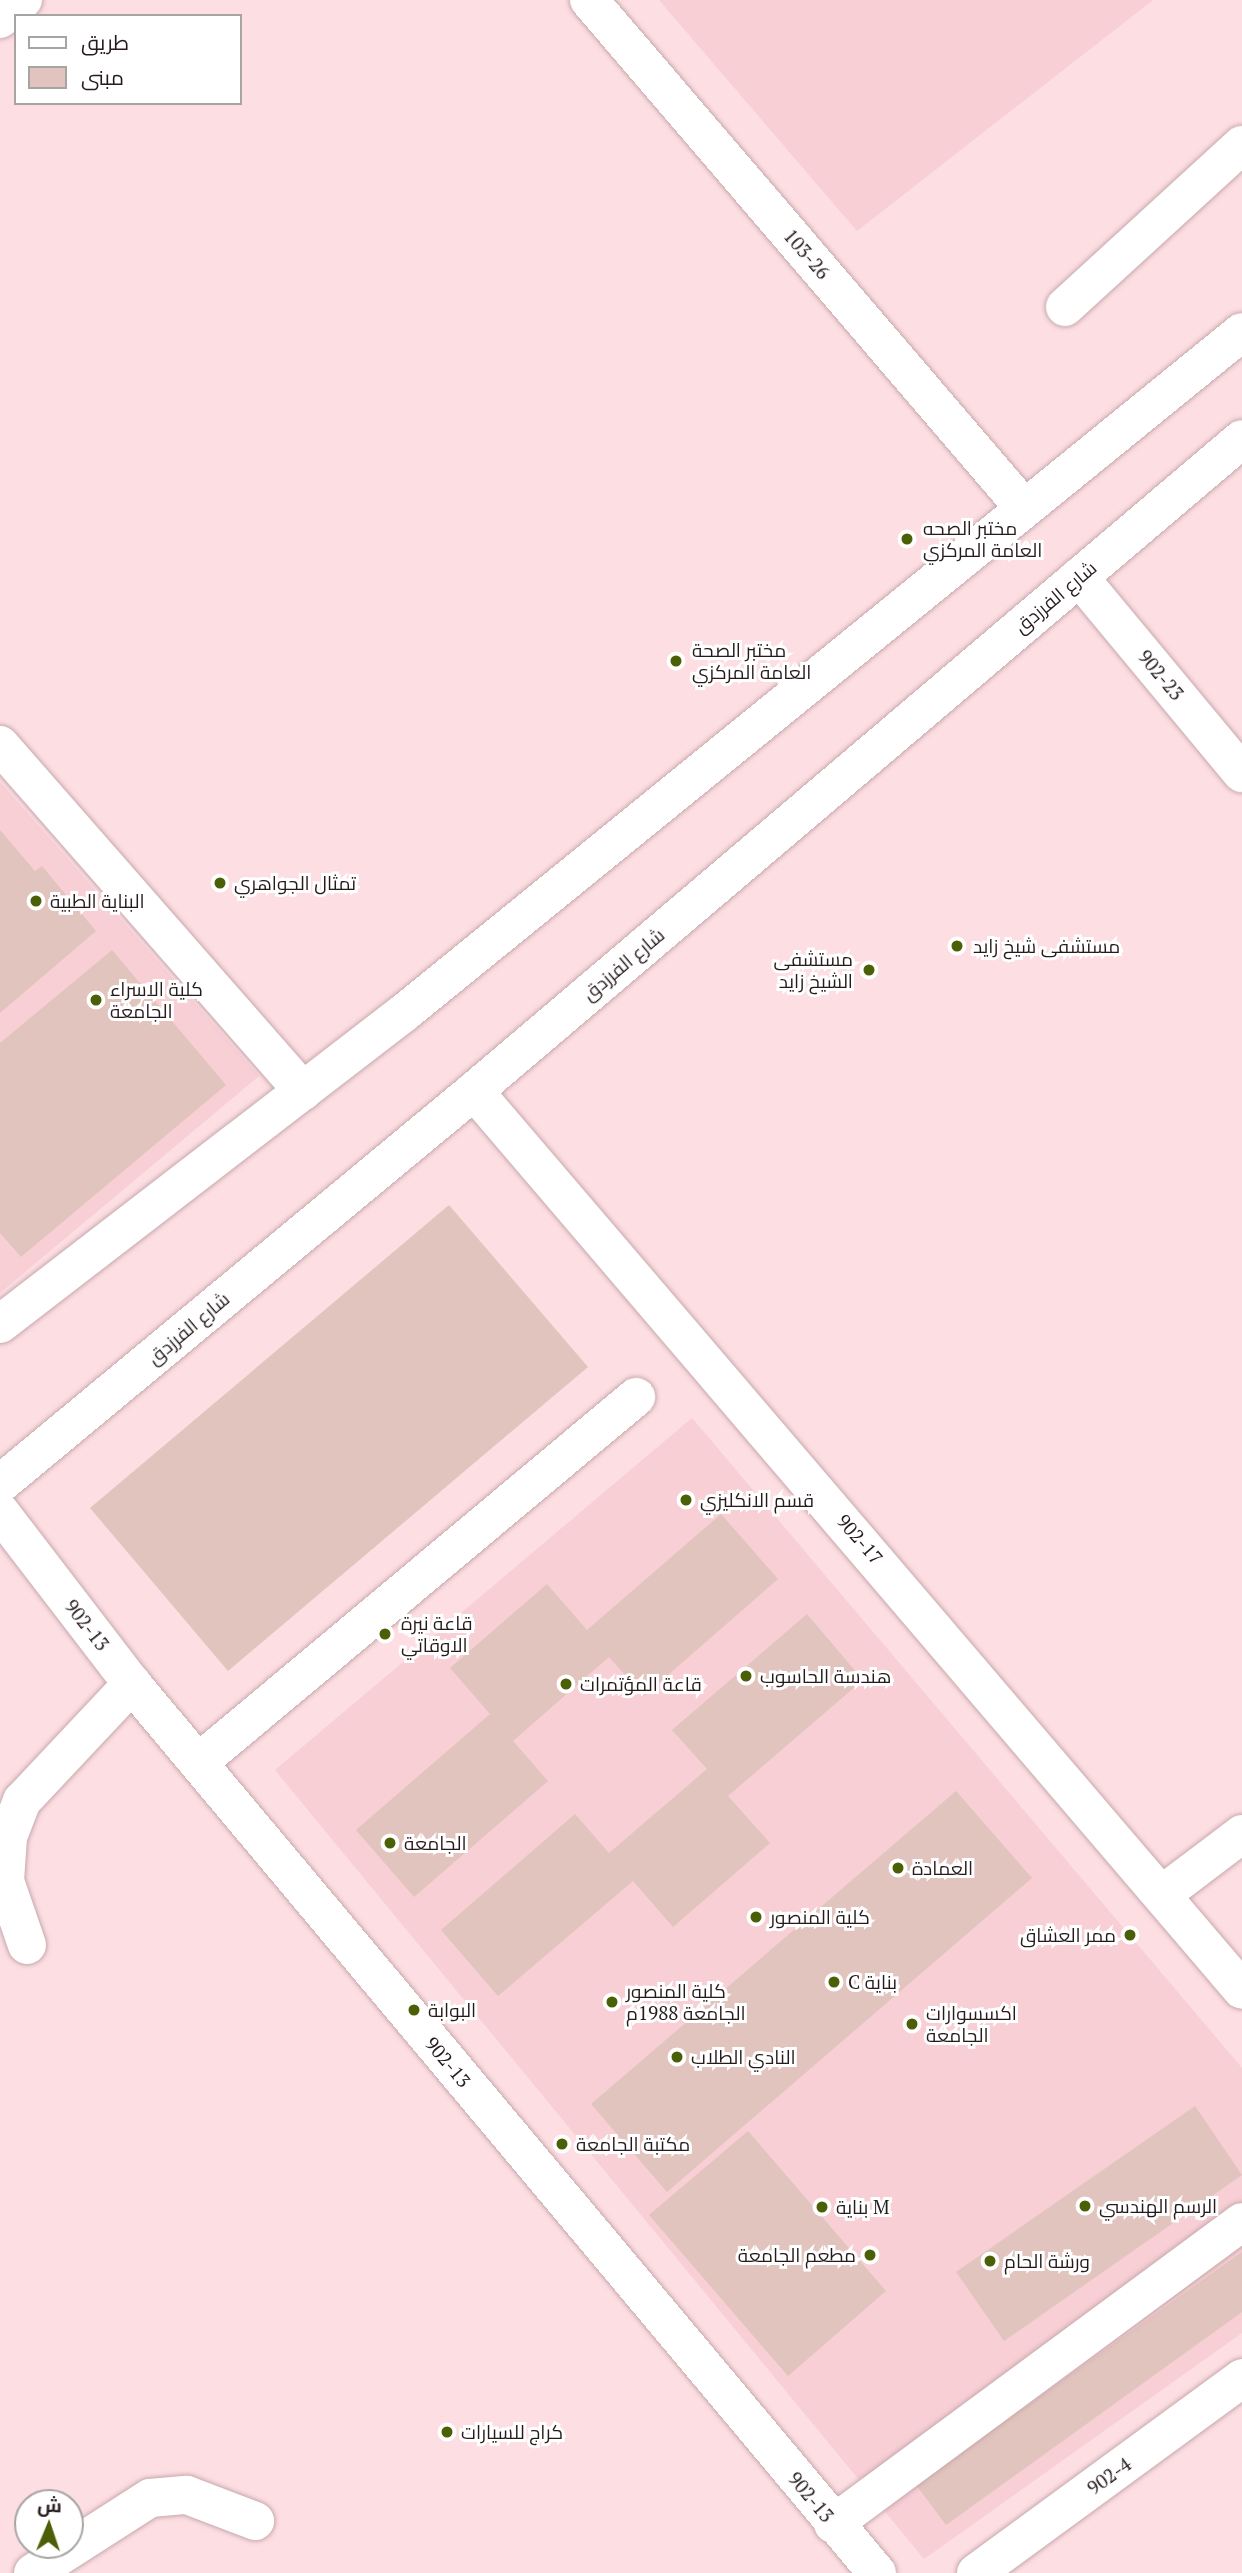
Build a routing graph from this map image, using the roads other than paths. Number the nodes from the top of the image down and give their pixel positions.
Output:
1 (23, 0) edge
2 (589, 0) edge
3 (0, 19) edge
4 (1242, 145) edge
5 (1065, 307) dead end
6 (1242, 332) edge
7 (1242, 439) edge
8 (1024, 508) junction
9 (1080, 577) junction
10 (0, 745) edge
11 (1242, 773) edge
12 (303, 1091) junction
13 (474, 1091) junction
14 (0, 1324) edge
15 (636, 1397) dead end
16 (0, 1484) edge
17 (0, 1513) edge
18 (132, 1684) junction
19 (198, 1763) junction
20 (1242, 1834) edge
21 (1164, 1894) junction
22 (27, 1945) dead end
23 (1242, 1990) edge
24 (1242, 2222) edge
25 (1238, 2389) edge
26 (254, 2521) dead end
27 (833, 2524) junction
28 (33, 2573) edge
29 (877, 2573) edge
30 (976, 2573) edge

1 - 3 street
2 - 8 street, 103-26
4 - 5 street
6 - 8 street
7 - 9 street, شارع الفرزدق
8 - 12 street
9 - 11 street, 902-23
9 - 13 street, شارع الفرزدق
10 - 12 street
12 - 14 street
13 - 16 street, شارع الفرزدق
13 - 21 street, 902-17
15 - 19 street
17 - 18 street, 902-13
18 - 19 street, 902-13
18 - 22 street
19 - 27 street, 902-13
20 - 21 street
21 - 23 street, 902-17
24 - 27 street
25 - 30 street, 902-4
26 - 28 street
27 - 29 street, 902-13

